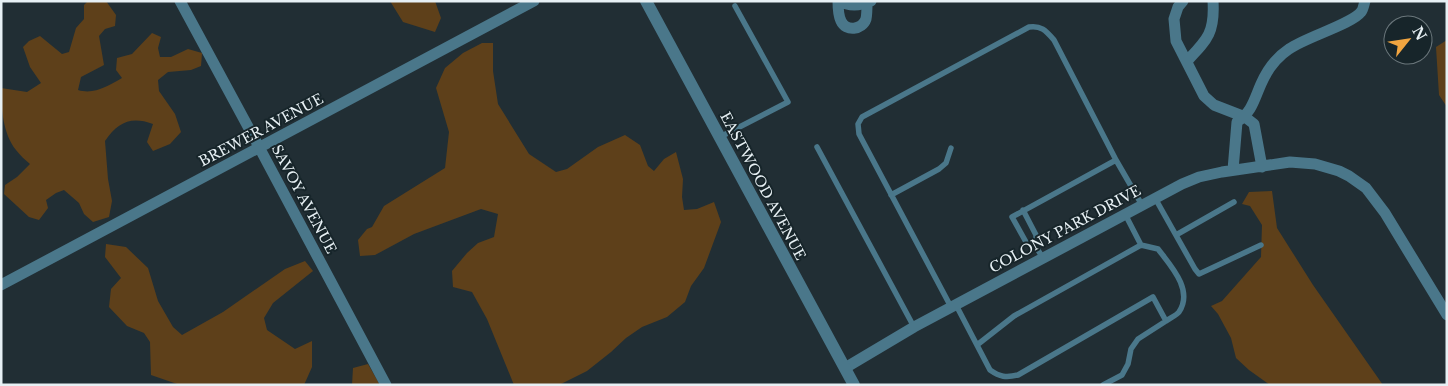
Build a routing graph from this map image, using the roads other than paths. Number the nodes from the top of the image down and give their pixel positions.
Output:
1 (180, 1) edge
2 (534, 1) edge
3 (646, 1) edge
4 (838, 1) edge
5 (1183, 1) edge
6 (1213, 1) edge
7 (1365, 1) edge
8 (869, 2) edge
9 (735, 6) dead end
10 (1186, 61) junction
11 (1245, 117) junction
12 (720, 138) junction
13 (260, 147) junction
14 (817, 147) dead end
15 (951, 148) dead end
16 (1116, 160) junction
17 (1262, 167) junction
18 (1232, 170) junction
19 (891, 194) junction
20 (1156, 198) junction
21 (1234, 202) dead end
22 (1142, 205) junction
23 (1023, 210) junction
24 (1125, 214) junction
25 (1176, 235) junction
26 (1141, 245) junction
27 (1260, 245) dead end
28 (1036, 247) junction
29 (1043, 258) junction
30 (1, 285) edge
31 (953, 306) junction
32 (1447, 315) edge
33 (1166, 321) junction
34 (914, 326) junction
35 (977, 345) junction
36 (845, 368) junction
37 (386, 385) edge
38 (854, 385) edge
39 (1103, 385) edge

1 - 13 street, SAVOY AVENUE
2 - 13 street, BREWER AVENUE
3 - 12 street, EASTWOOD AVENUE
4 - 8 street
4 - 8 street
5 - 10 street
6 - 10 street
7 - 11 street
9 - 12 lane
10 - 11 street
11 - 17 street
11 - 18 street
12 - 36 street, EASTWOOD AVENUE
13 - 30 street, BREWER AVENUE
13 - 37 street, SAVOY AVENUE
14 - 34 lane
15 - 19 lane
16 - 19 lane
16 - 22 lane
16 - 23 lane
17 - 18 street, COLONY PARK DRIVE
17 - 32 street, COLONY PARK DRIVE
18 - 20 street, COLONY PARK DRIVE
19 - 31 lane
20 - 22 street, COLONY PARK DRIVE
20 - 25 lane
21 - 25 lane
22 - 24 street, COLONY PARK DRIVE
23 - 28 lane
23 - 28 lane
24 - 26 lane
24 - 29 street, COLONY PARK DRIVE
25 - 27 lane
26 - 33 lane
26 - 35 lane
28 - 29 lane
29 - 31 street, COLONY PARK DRIVE
31 - 34 street, COLONY PARK DRIVE
31 - 35 lane
33 - 35 lane
33 - 39 lane
34 - 36 street, COLONY PARK DRIVE
36 - 38 street, EASTWOOD AVENUE

